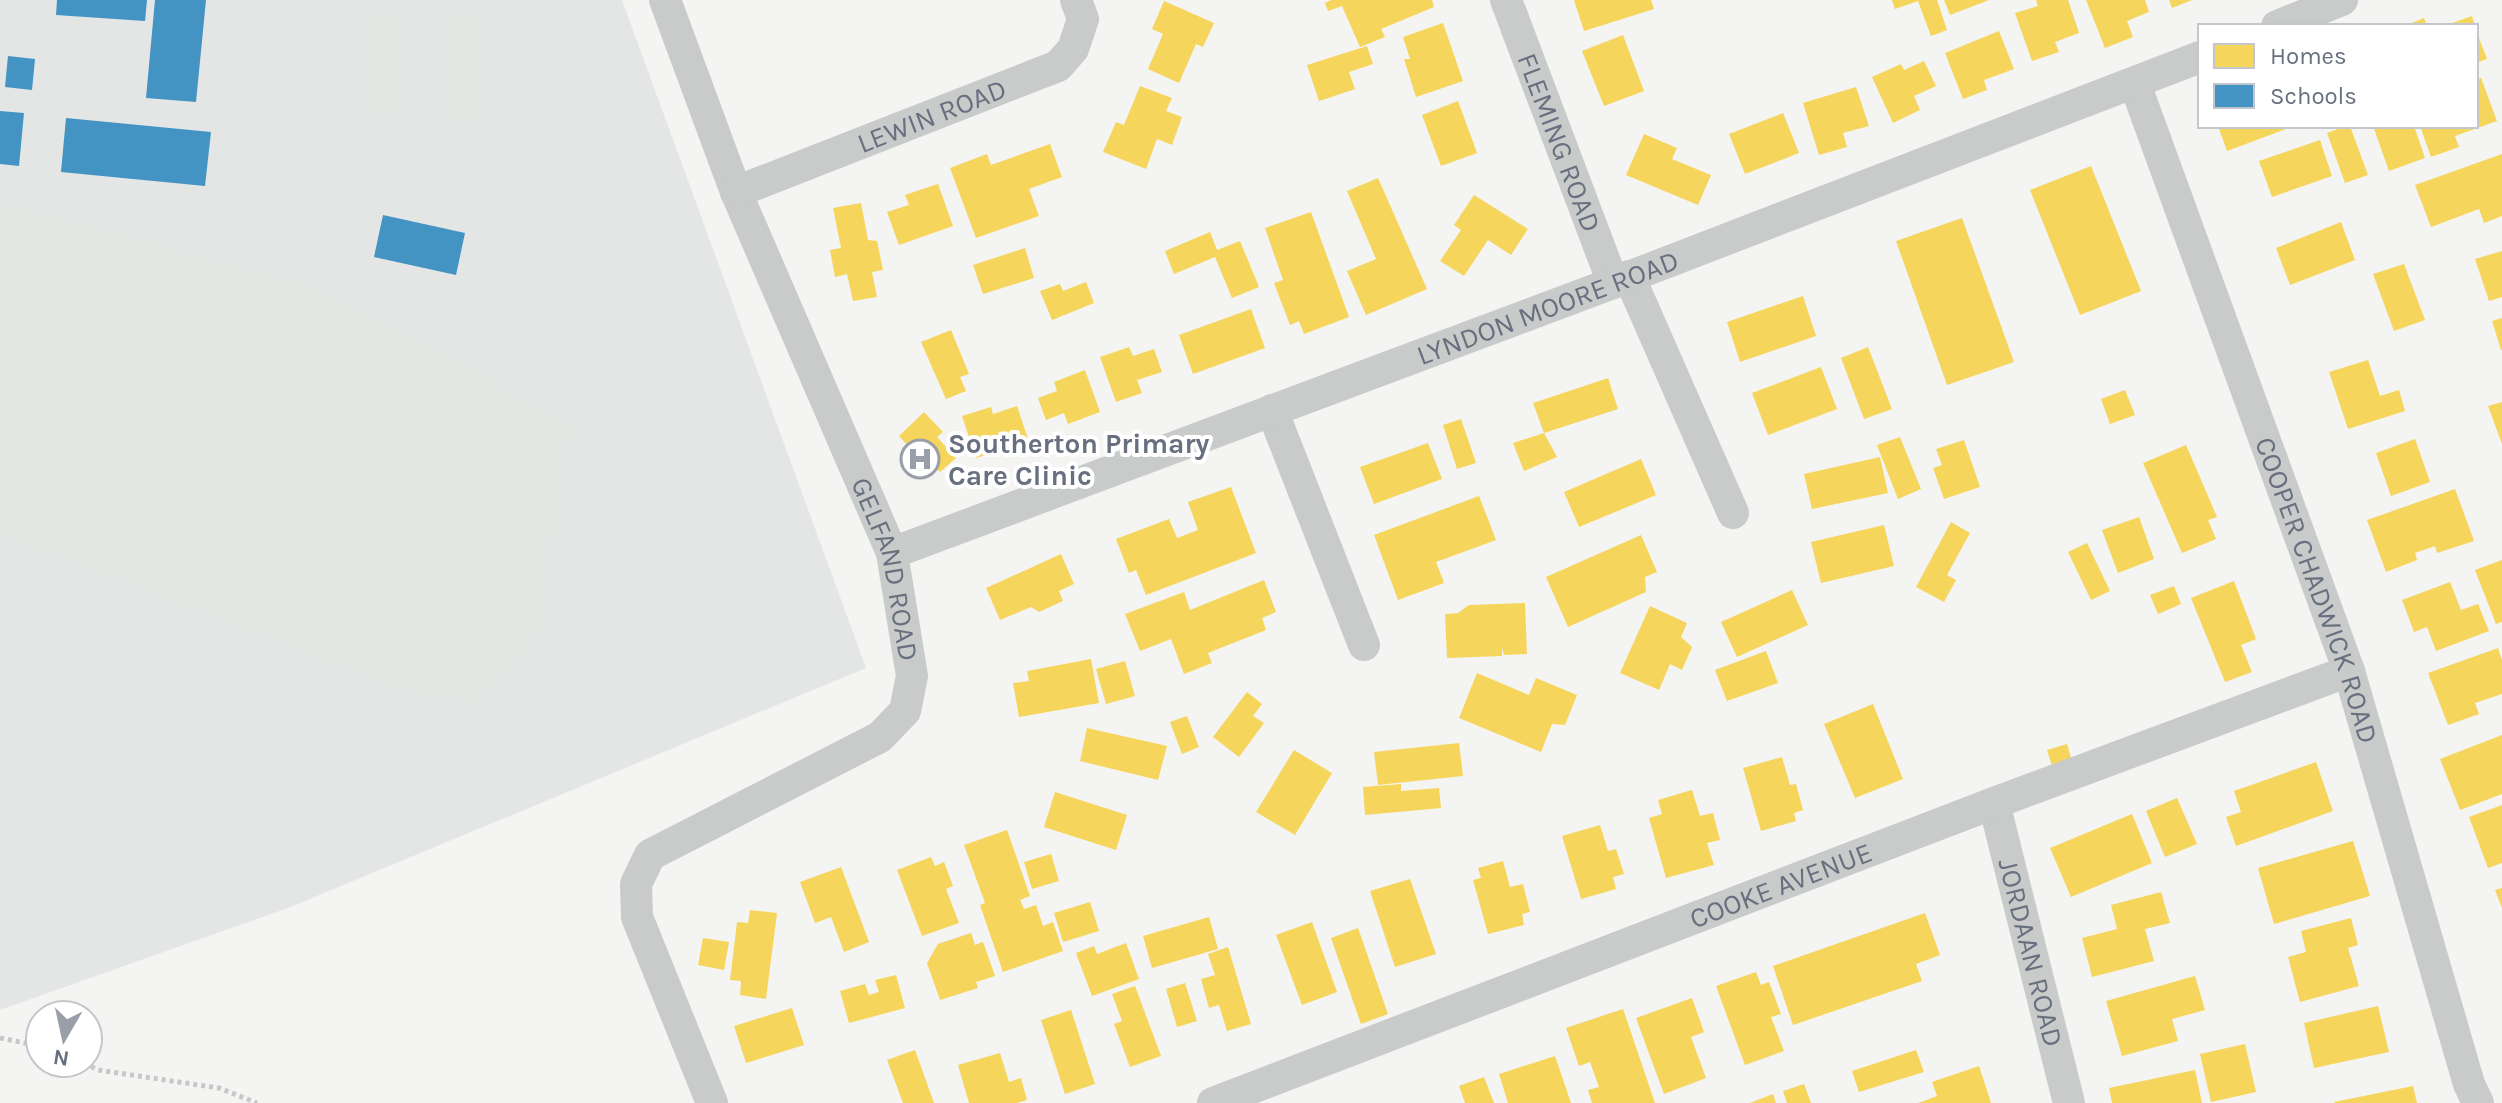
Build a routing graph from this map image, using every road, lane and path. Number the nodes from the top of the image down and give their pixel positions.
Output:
1 (665, 0) edge
2 (1076, 0) edge
3 (1506, 0) edge
4 (2342, 0) edge
5 (2282, 24) edge
6 (2198, 58) edge
7 (2135, 84) junction
8 (736, 192) junction
9 (1621, 280) junction
10 (1272, 410) junction
11 (1733, 513) dead end
12 (892, 553) junction
13 (1364, 645) dead end
14 (2349, 671) junction
15 (1994, 803) junction
16 (0, 1038) edge
17 (24, 1043) edge
18 (104, 1071) edge
19 (257, 1103) edge
20 (712, 1103) edge
21 (1213, 1103) edge
22 (2069, 1103) edge
23 (2478, 1103) edge

1 - 8 street, GELFAND ROAD
2 - 8 street, LEWIN ROAD
3 - 9 street, FLEMING ROAD
4 - 5 street
6 - 7 street, LYNDON MOORE ROAD
7 - 9 street, LYNDON MOORE ROAD
7 - 14 street, COOPER CHADWICK ROAD
8 - 12 street, GELFAND ROAD
9 - 10 street, LYNDON MOORE ROAD
9 - 11 street, FLEMING ROAD
10 - 12 street, LYNDON MOORE ROAD
10 - 13 street
12 - 20 street, GELFAND ROAD
14 - 15 street, COOKE AVENUE
14 - 23 street, COOPER CHADWICK ROAD
15 - 21 street, COOKE AVENUE
15 - 22 street, JORDAAN ROAD
16 - 17 path
18 - 19 path

